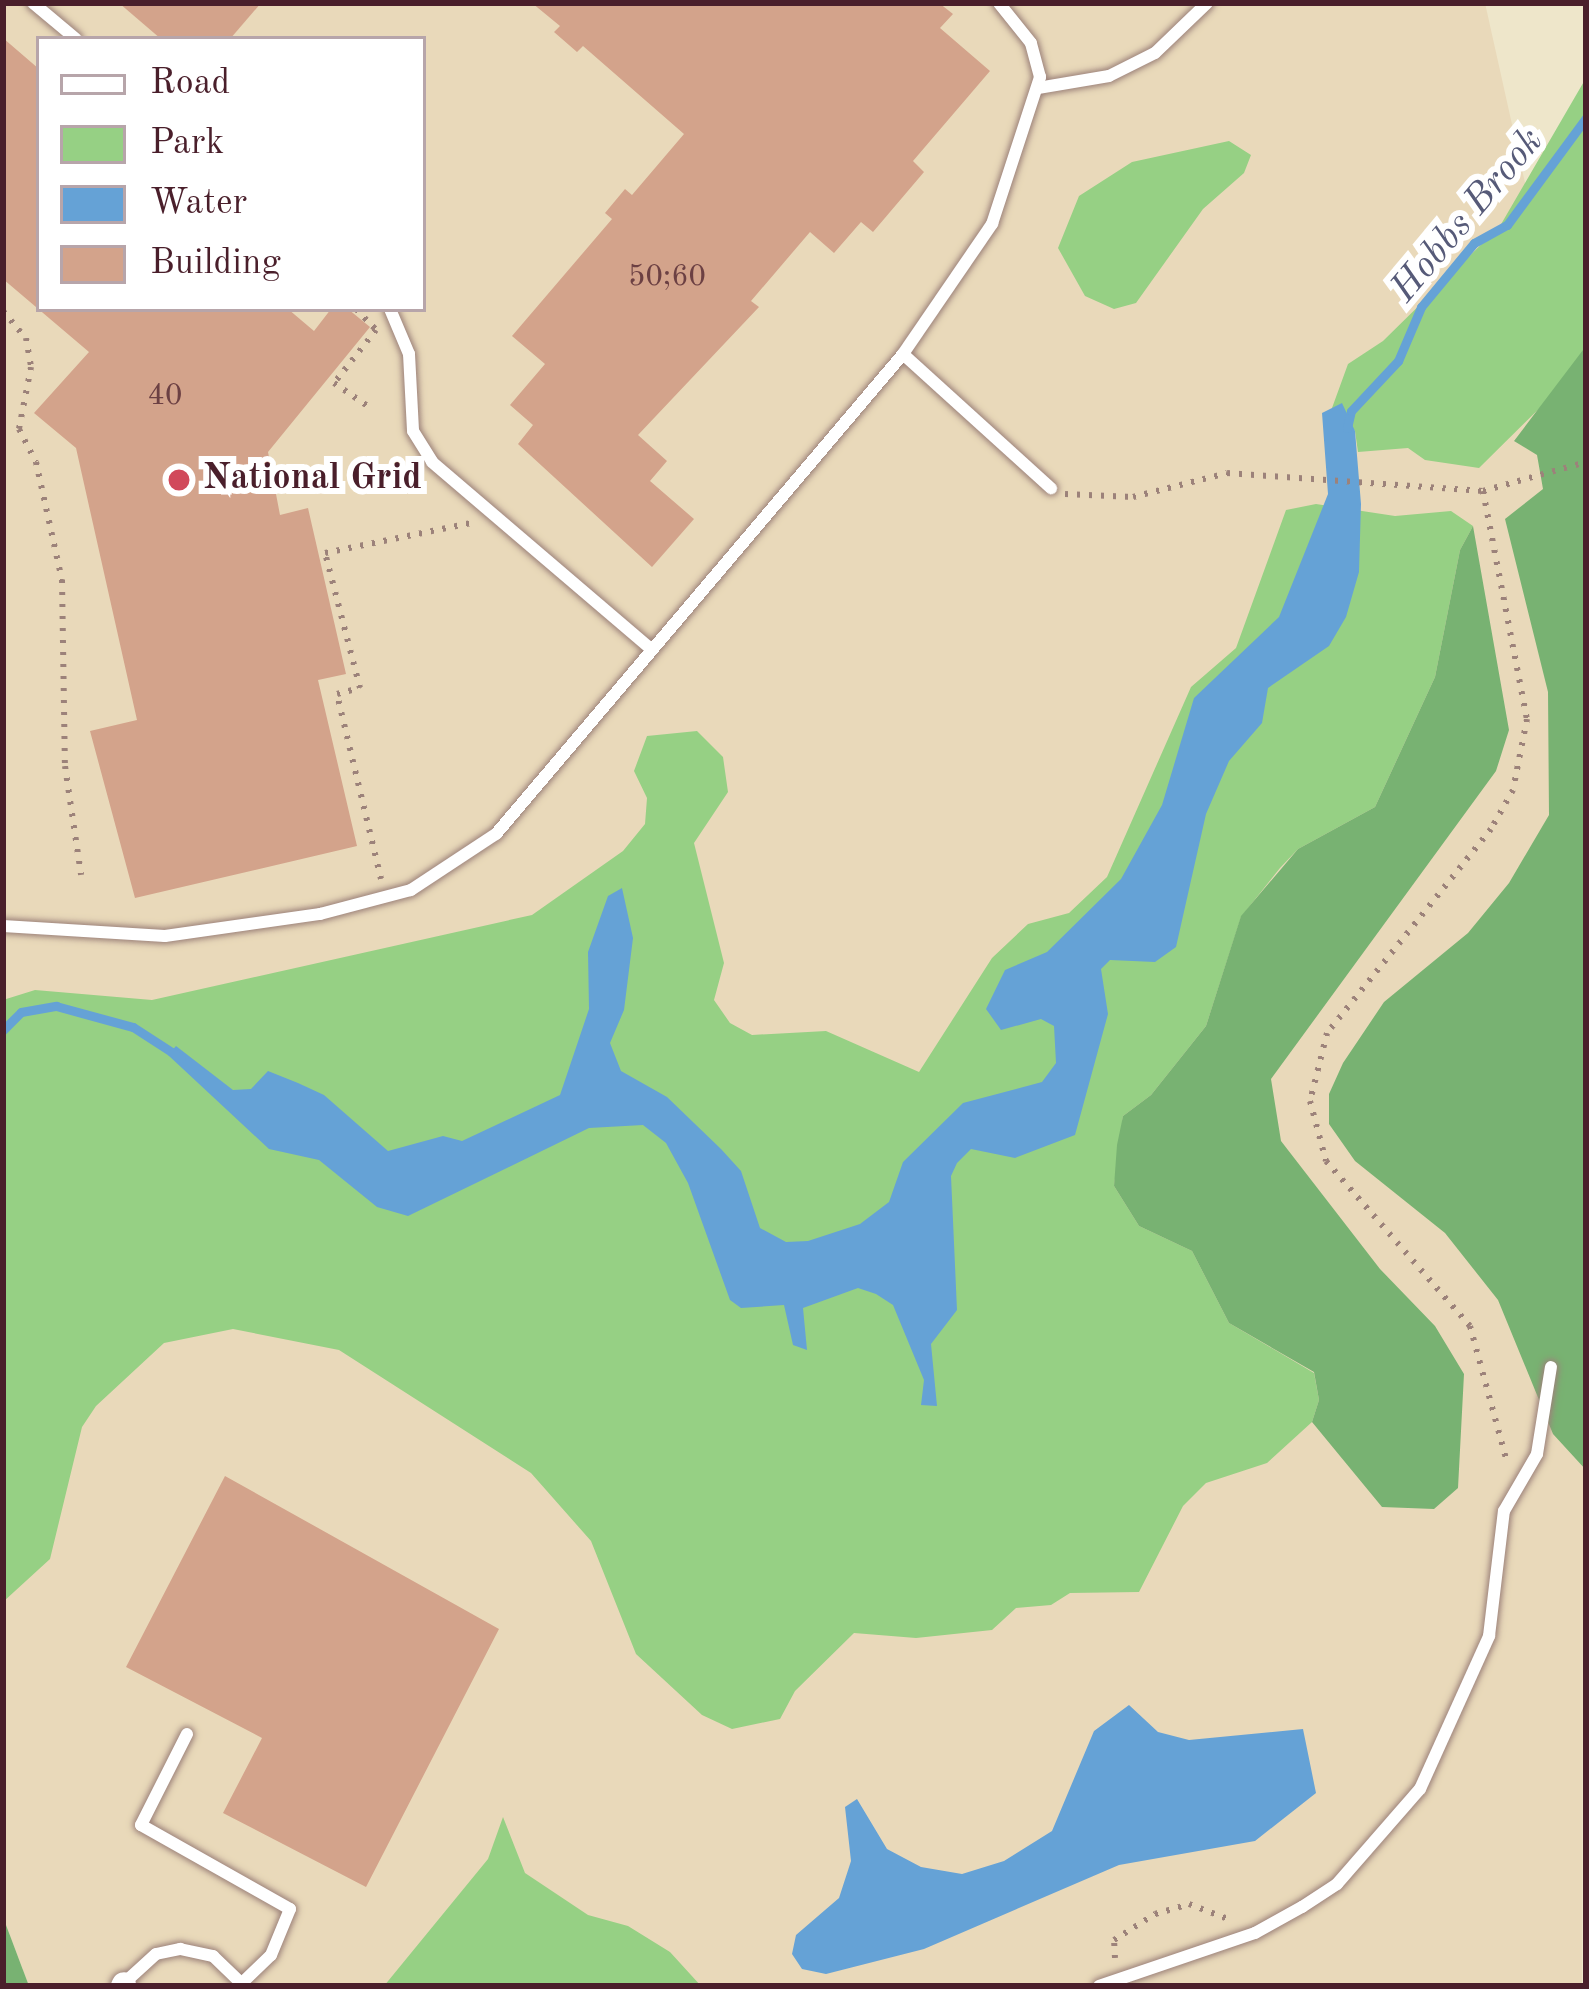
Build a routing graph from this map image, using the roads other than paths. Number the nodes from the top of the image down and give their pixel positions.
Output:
1 (33, 3) edge
2 (1000, 3) edge
3 (1207, 3) edge
4 (72, 36) edge
5 (1038, 88) junction
6 (391, 312) edge
7 (903, 355) junction
8 (1051, 488) road end
9 (650, 648) junction
10 (3, 926) edge
11 (1551, 1366) dead end
12 (187, 1734) dead end
13 (243, 1984) edge
14 (123, 1985) edge
15 (1099, 1986) edge

1 - 4 lane
2 - 5 lane
3 - 5 lane
5 - 7 lane
6 - 9 lane
7 - 8 lane
7 - 9 lane
9 - 10 lane
11 - 15 lane
12 - 13 lane
13 - 14 lane

